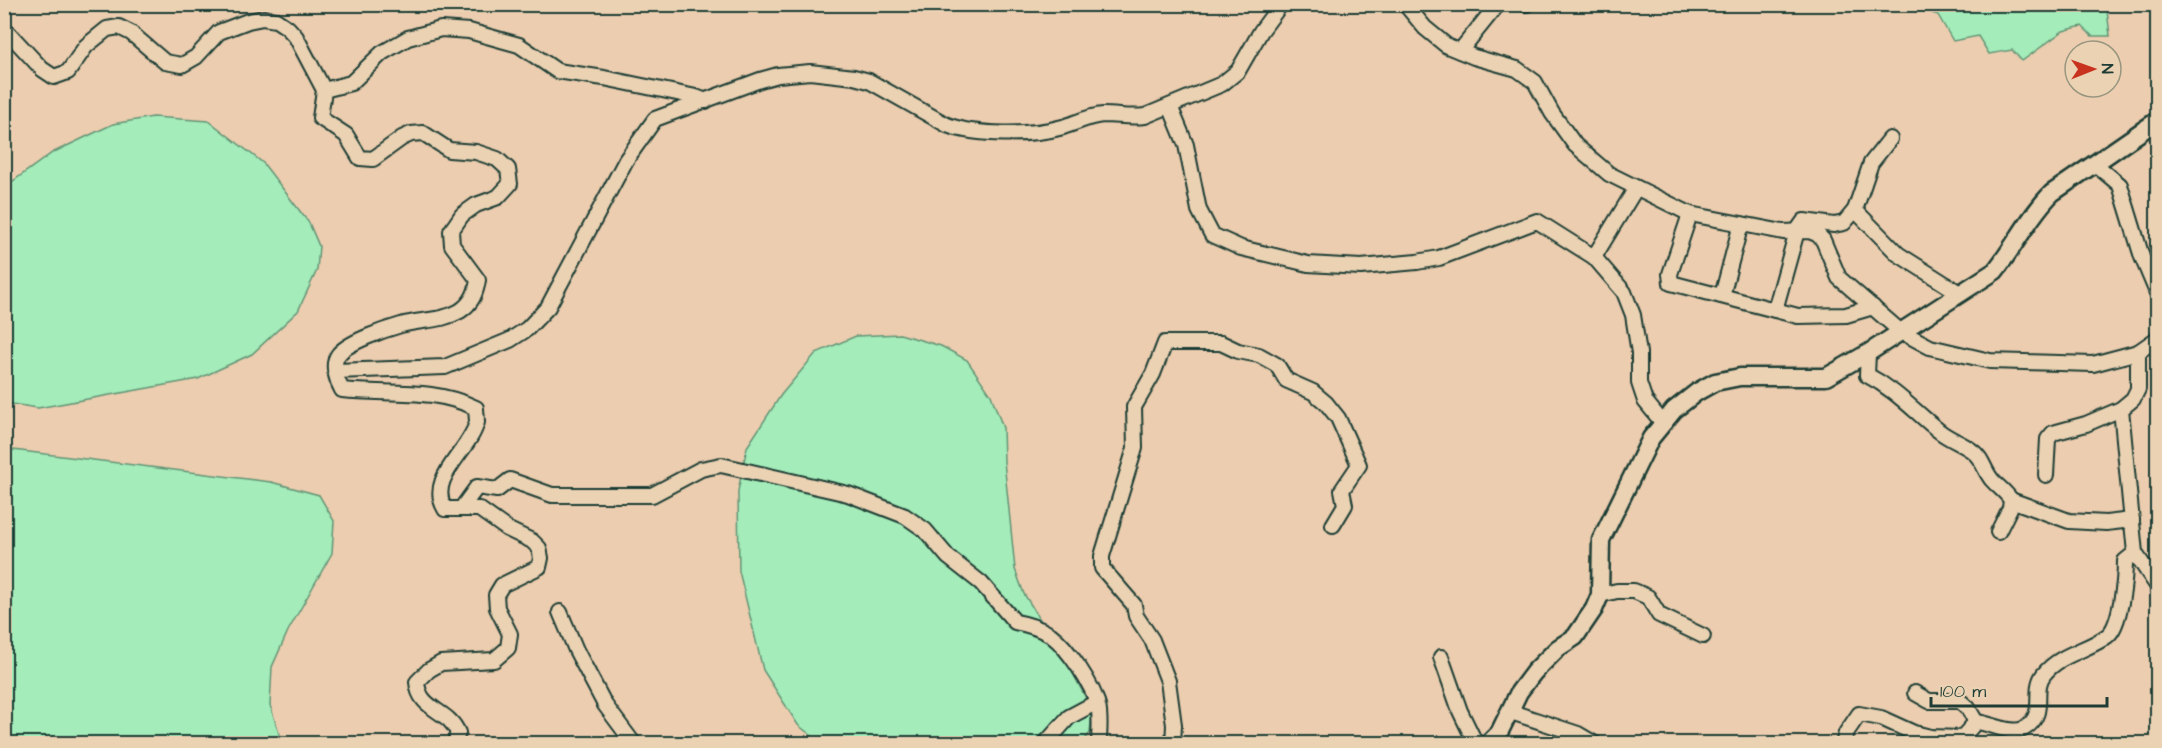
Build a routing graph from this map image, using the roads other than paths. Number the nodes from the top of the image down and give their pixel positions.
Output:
1 (1281, 4) edge
2 (1405, 4) edge
3 (1498, 4) edge
4 (4, 28) edge
5 (1460, 51) junction
6 (324, 90) junction
7 (706, 101) junction
8 (1170, 106) junction
9 (2157, 120) edge
10 (1890, 139) dead end
11 (2095, 164) junction
12 (1636, 188) junction
13 (1855, 210) junction
14 (1690, 214) junction
15 (1741, 224) junction
16 (1797, 231) junction
17 (1594, 257) junction
18 (1962, 294) junction
19 (2157, 295) edge
20 (1722, 296) junction
21 (1873, 307) junction
22 (1775, 310) junction
23 (1900, 331) junction
24 (2157, 338) edge
25 (2138, 352) junction
26 (1868, 353) junction
27 (336, 371) junction
28 (2121, 409) junction
29 (1662, 422) junction
30 (2046, 475) dead end
31 (2011, 500) junction
32 (461, 508) junction
33 (2132, 520) junction
34 (1334, 525) dead end
35 (1998, 532) dead end
36 (2135, 553) junction
37 (2157, 587) edge
38 (1600, 595) junction
39 (560, 612) dead end
40 (1703, 636) dead end
41 (1441, 657) dead end
42 (1915, 693) dead end
43 (1097, 702) junction
44 (1511, 712) junction
45 (1976, 722) junction
46 (1958, 741) edge
47 (1100, 743) edge
48 (453, 744) edge
49 (633, 744) edge
50 (1045, 744) edge
51 (1173, 744) edge
52 (1476, 744) edge
53 (1488, 744) edge
54 (1595, 744) edge
55 (1843, 744) edge

1 - 8 street
2 - 5 street
3 - 5 street
4 - 6 street
5 - 12 street
6 - 7 street
6 - 27 street
7 - 8 street
7 - 27 street
8 - 17 street
9 - 11 street
10 - 13 street
11 - 18 street
11 - 19 street
12 - 14 street
12 - 17 street
13 - 16 street
13 - 18 street
14 - 15 street
14 - 20 street
15 - 16 street
15 - 20 street
16 - 21 street
16 - 22 street
17 - 29 street
18 - 23 street
20 - 22 street
21 - 22 street
21 - 23 street
23 - 25 street
23 - 26 street
24 - 25 street
25 - 28 street
26 - 29 street
26 - 31 street
27 - 32 street
28 - 30 street
28 - 33 street
29 - 38 street
31 - 33 street
31 - 35 street
32 - 43 street
32 - 48 street
33 - 36 street
34 - 51 street
36 - 37 street
36 - 45 street
38 - 40 street
38 - 44 street
39 - 49 street
41 - 52 street
42 - 45 street
43 - 47 street
43 - 50 street
44 - 53 street
44 - 54 street
45 - 46 street
46 - 55 street

